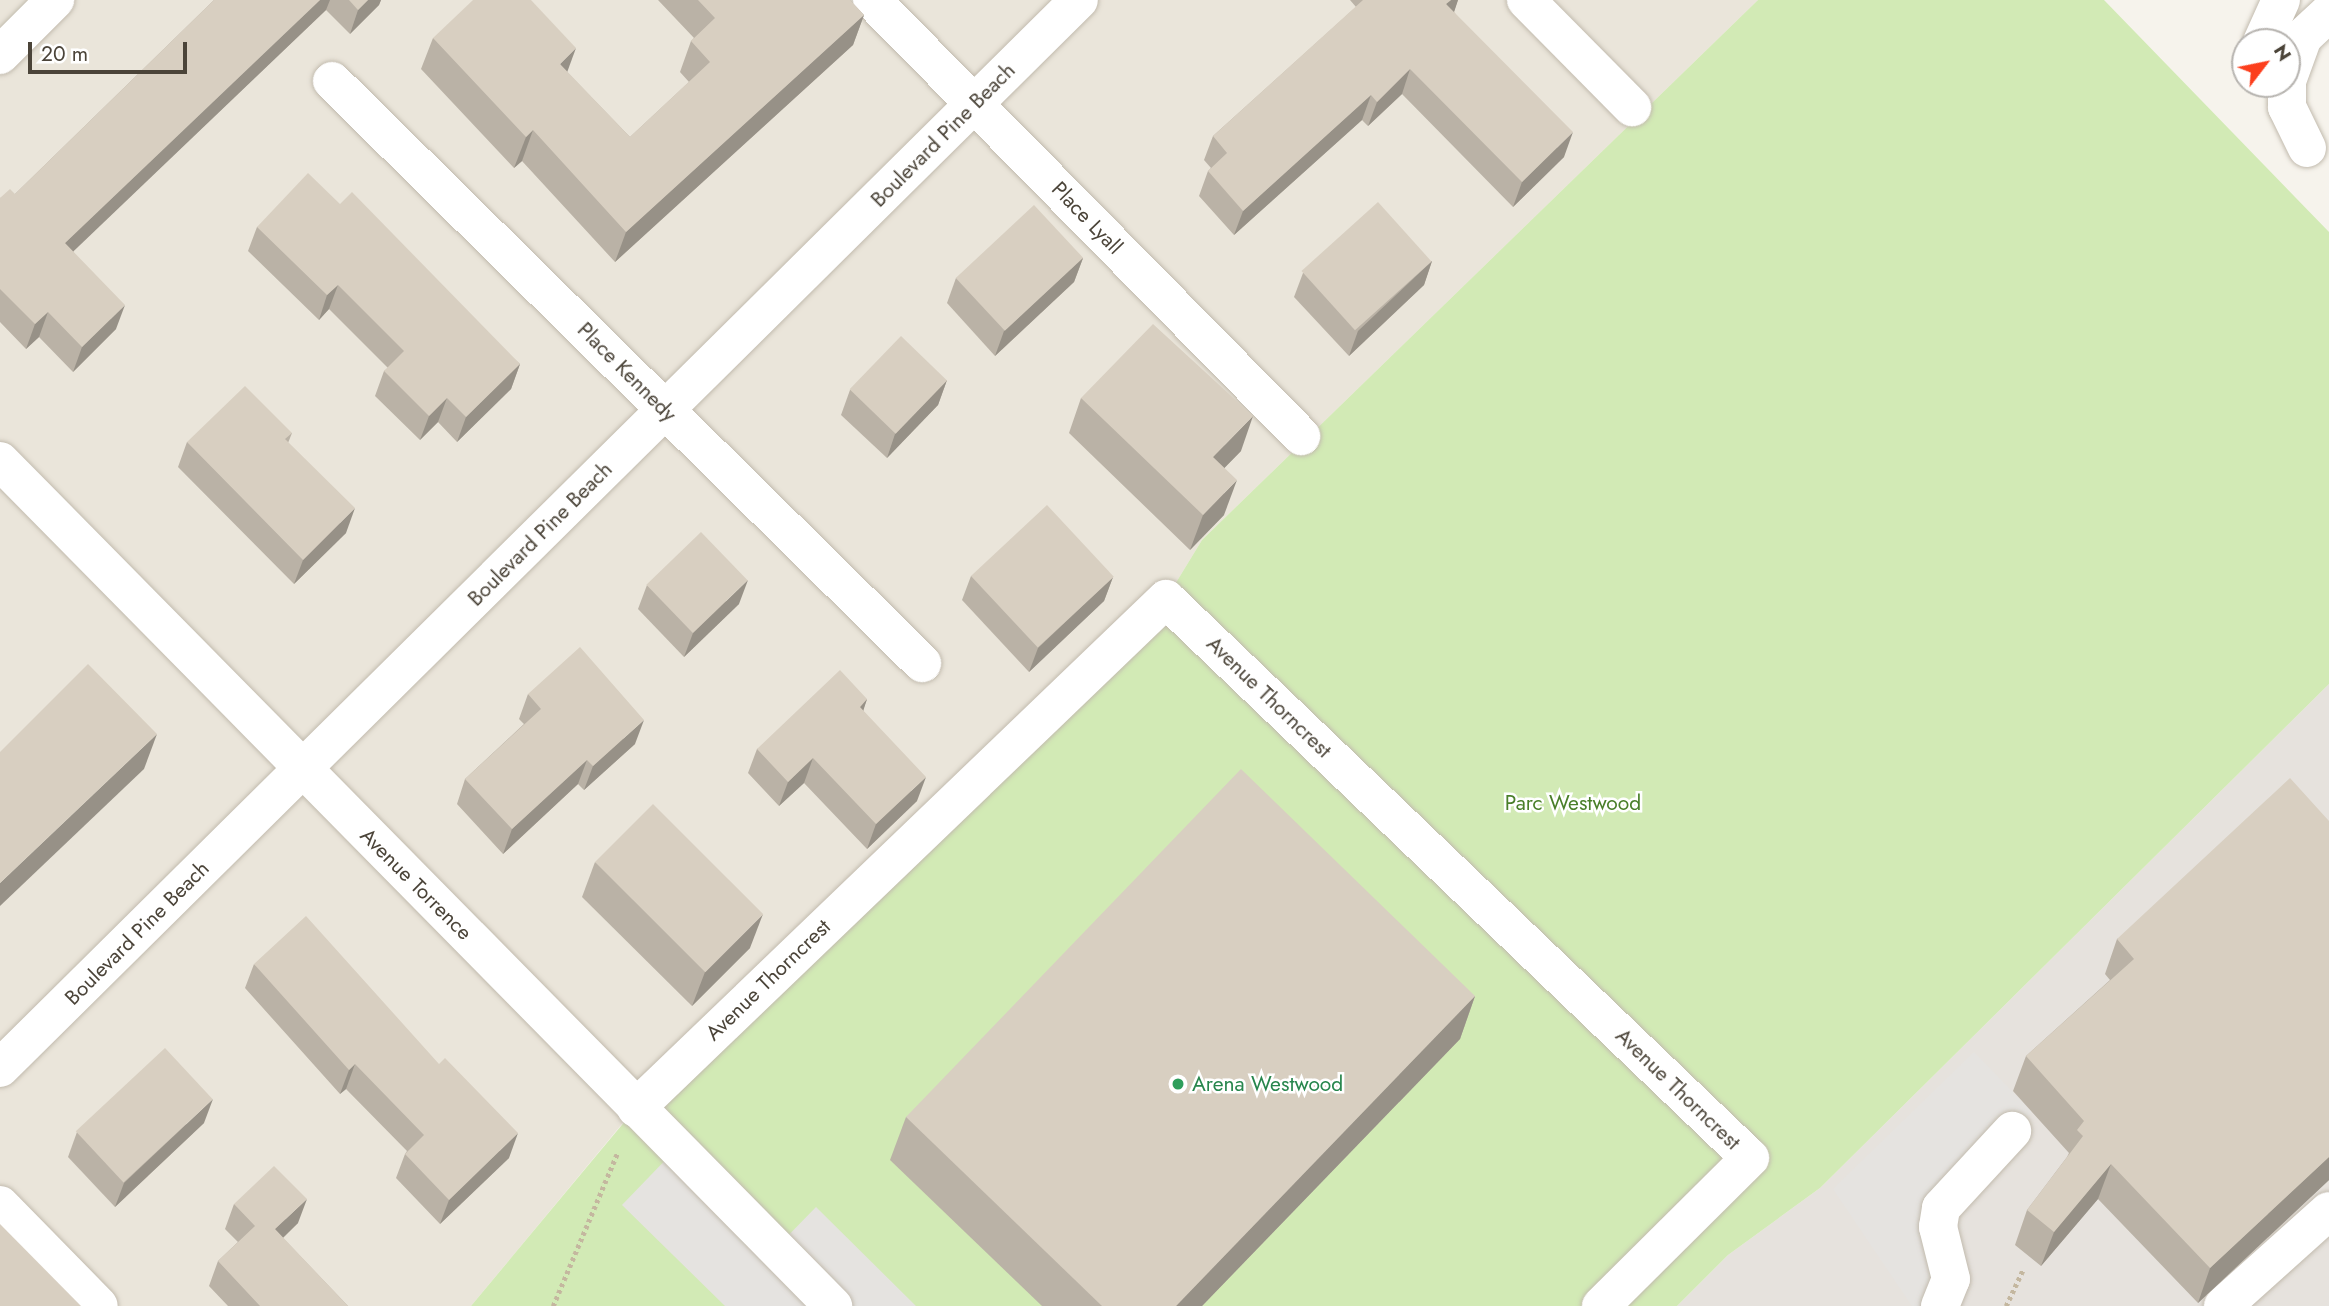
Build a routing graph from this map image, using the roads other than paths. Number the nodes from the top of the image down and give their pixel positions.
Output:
1 (55, 0) edge
2 (872, 0) edge
3 (1079, 0) edge
4 (1526, 0) edge
5 (2281, 0) edge
6 (2329, 13) edge
7 (2268, 28) edge
8 (0, 55) edge
9 (332, 82) dead end
10 (2273, 98) edge
11 (975, 104) junction
12 (1632, 107) dead end
13 (2318, 156) edge
14 (665, 409) junction
15 (1301, 436) dead end
16 (0, 461) edge
17 (922, 663) dead end
18 (302, 769) junction
19 (0, 1068) edge
20 (636, 1108) junction
21 (2012, 1131) dead end
22 (0, 1205) edge
23 (2329, 1211) edge
24 (99, 1306) edge
25 (833, 1306) edge
26 (1601, 1306) edge
27 (1940, 1306) edge
28 (2223, 1306) edge

1 - 8 street
2 - 11 street, Place Lyall
3 - 11 street, Boulevard Pine Beach
4 - 12 street
5 - 7 street
6 - 13 street
9 - 14 street, Place Kennedy
10 - 13 street
11 - 14 street, Boulevard Pine Beach
11 - 15 street, Place Lyall
14 - 17 street, Place Kennedy
14 - 18 street, Boulevard Pine Beach
16 - 18 street, Avenue Torrence
18 - 19 street, Boulevard Pine Beach
18 - 20 street, Avenue Torrence
20 - 25 street, Avenue Torrence
20 - 26 street, Avenue Thorncrest
21 - 27 street
22 - 24 street
23 - 28 street

